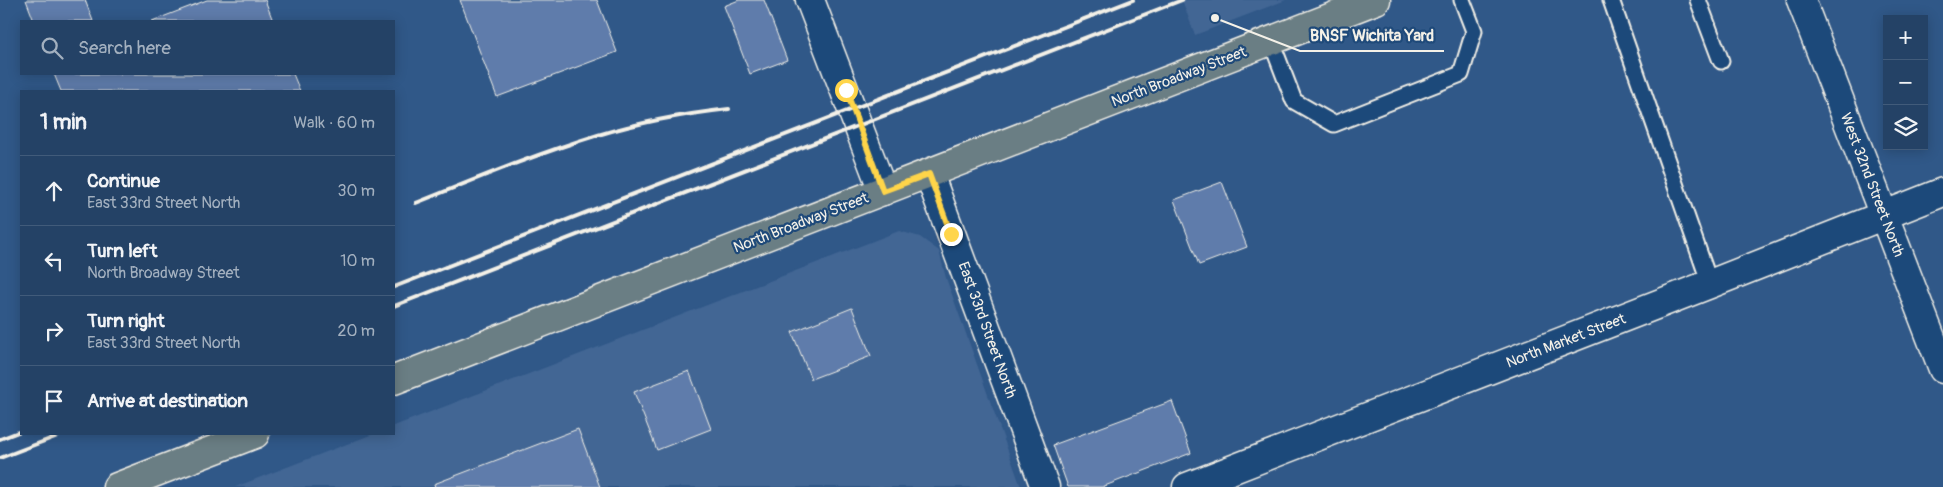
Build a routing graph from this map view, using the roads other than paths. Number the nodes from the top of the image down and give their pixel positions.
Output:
1 (810, 0) edge
2 (1376, 0) edge
3 (1462, 0) edge
4 (1611, 0) edge
5 (1698, 0) edge
6 (1801, 0) edge
7 (1271, 41) junction
8 (1721, 61) dead end
9 (929, 174) junction
10 (883, 191) junction
11 (1943, 192) edge
12 (1884, 215) junction
13 (1710, 284) junction
14 (1943, 369) edge
15 (395, 380) edge
16 (252, 435) edge
17 (117, 487) edge
18 (1045, 487) edge
19 (1187, 487) edge

1 - 10 street
2 - 7 main road, North Broadway Street
3 - 7 lane
4 - 13 lane
5 - 8 lane
6 - 12 street, West 32nd Street North
7 - 9 main road, North Broadway Street
9 - 10 main road, North Broadway Street
9 - 18 street, East 33rd Street North
10 - 15 main road, North Broadway Street
11 - 12 street, North Market Street
12 - 13 street, North Market Street
12 - 14 street, West 32nd Street North
13 - 19 street, North Market Street
16 - 17 main road

